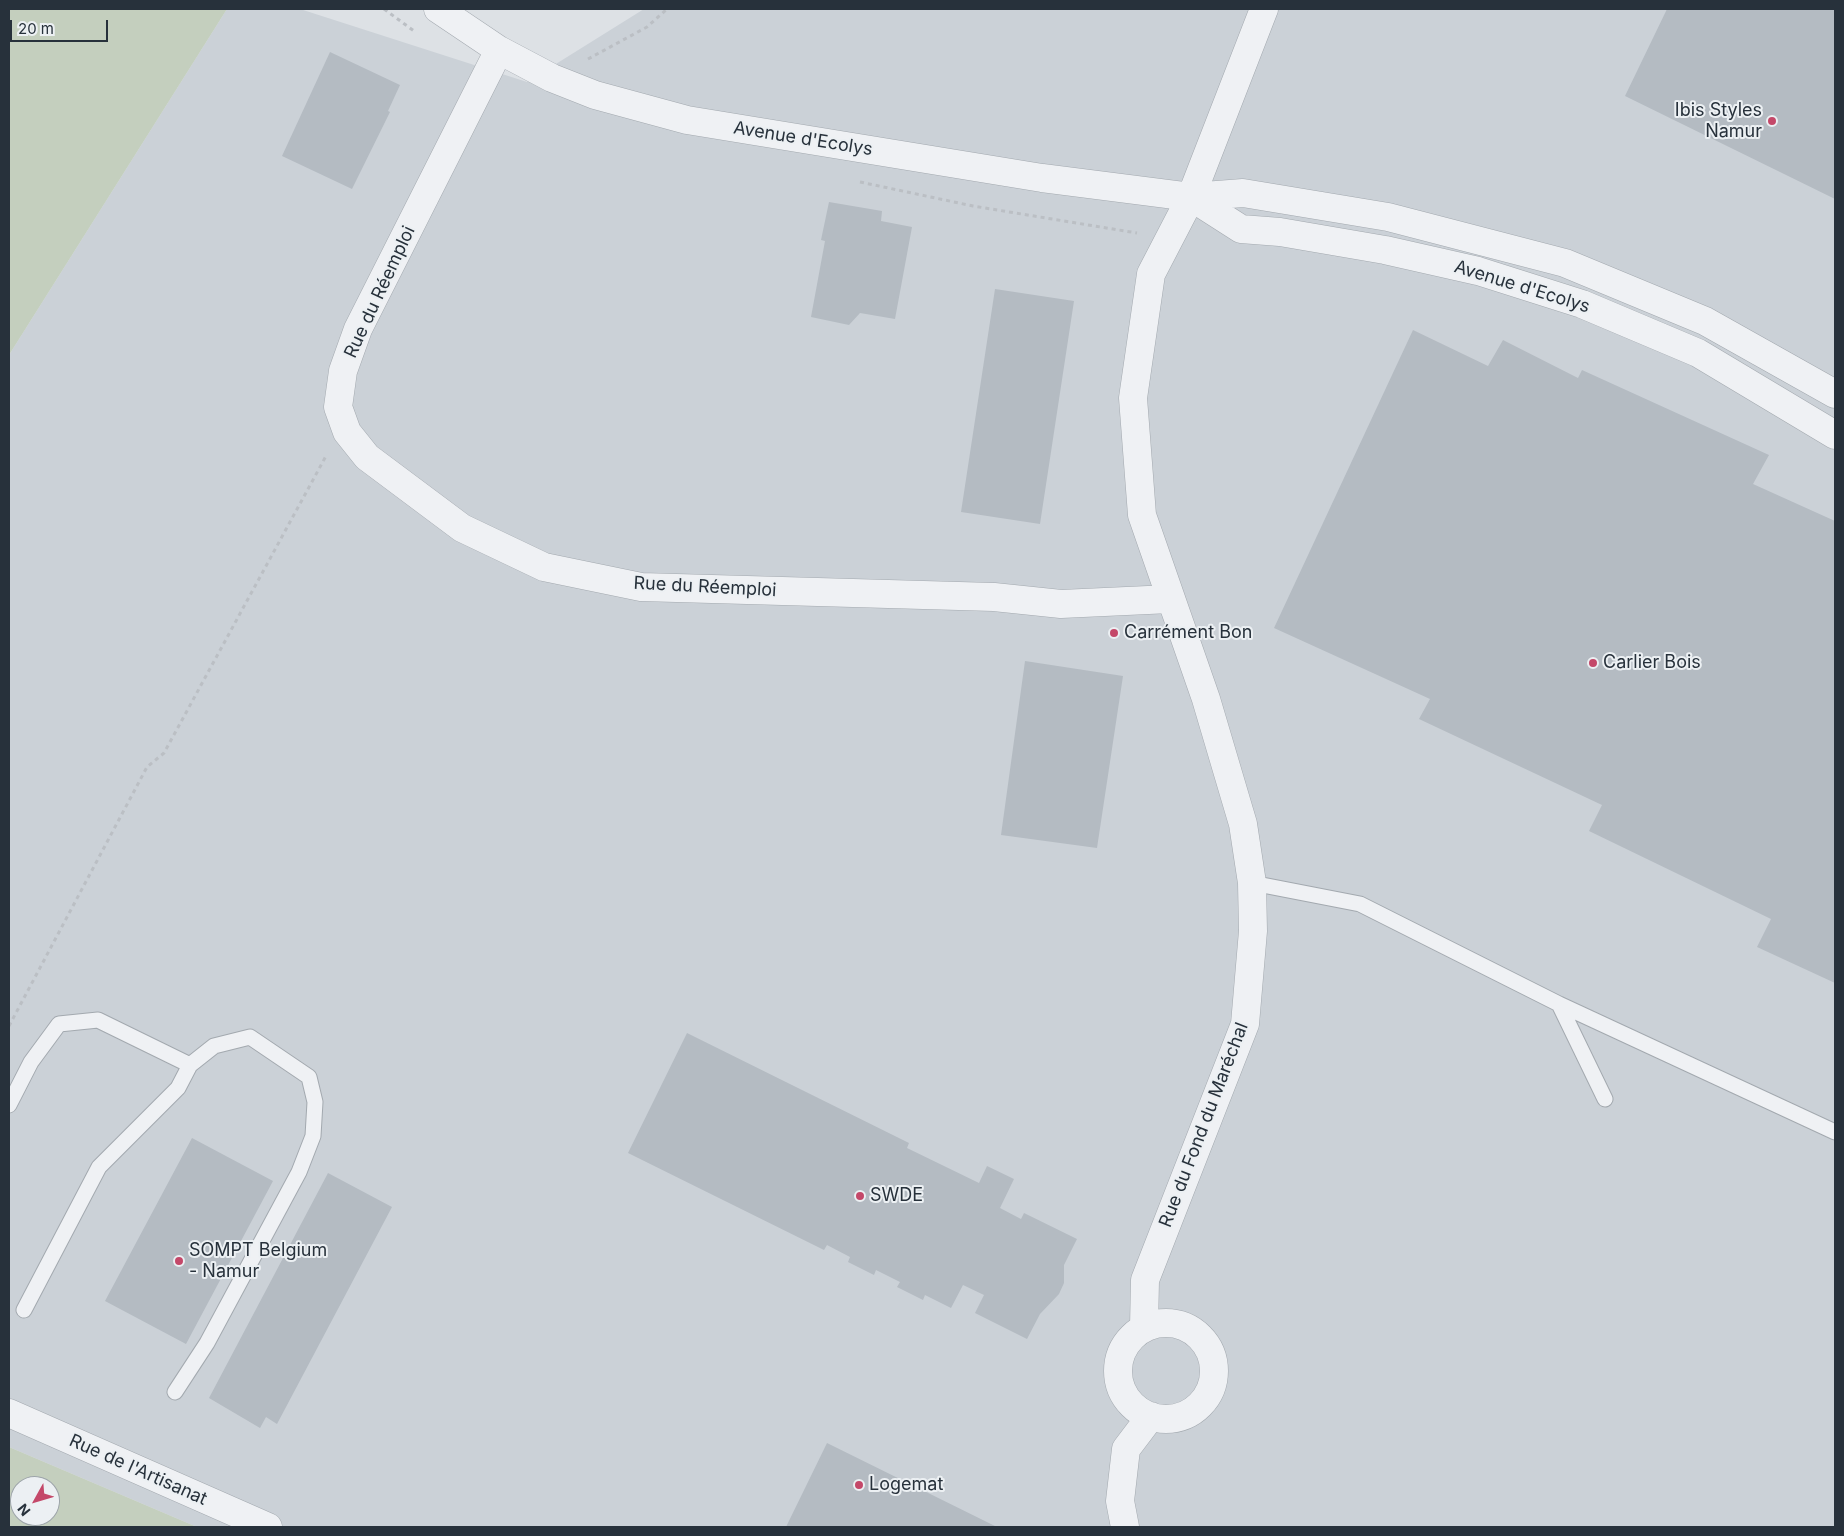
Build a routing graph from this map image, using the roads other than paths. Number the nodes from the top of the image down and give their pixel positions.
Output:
1 (438, 9) edge
2 (1264, 9) edge
3 (499, 50) junction
4 (1191, 197) junction
5 (1835, 394) edge
6 (1835, 435) edge
7 (1170, 599) junction
8 (1252, 883) junction
9 (1559, 1004) junction
10 (190, 1065) junction
11 (1605, 1099) dead end
12 (9, 1105) edge
13 (1835, 1132) edge
14 (24, 1310) dead end
15 (1144, 1327) junction
16 (175, 1392) dead end
17 (9, 1413) edge
18 (1151, 1416) junction
19 (268, 1527) edge
20 (1126, 1527) edge

1 - 3 street, Avenue d'Ecolys
2 - 4 street, Rue du Fond du Maréchal
3 - 4 street, Avenue d'Ecolys
3 - 7 street, Rue du Réemploi
4 - 5 street, Avenue d'Ecolys
4 - 6 street, Avenue d'Ecolys
4 - 7 street, Rue du Fond du Maréchal
7 - 8 street, Rue du Fond du Maréchal
8 - 9 lane
8 - 15 street, Rue du Fond du Maréchal
9 - 11 lane
9 - 13 lane
10 - 12 lane
10 - 14 lane
10 - 16 lane
15 - 18 street
15 - 18 street
17 - 19 street, Rue de l'Artisanat
18 - 20 street

